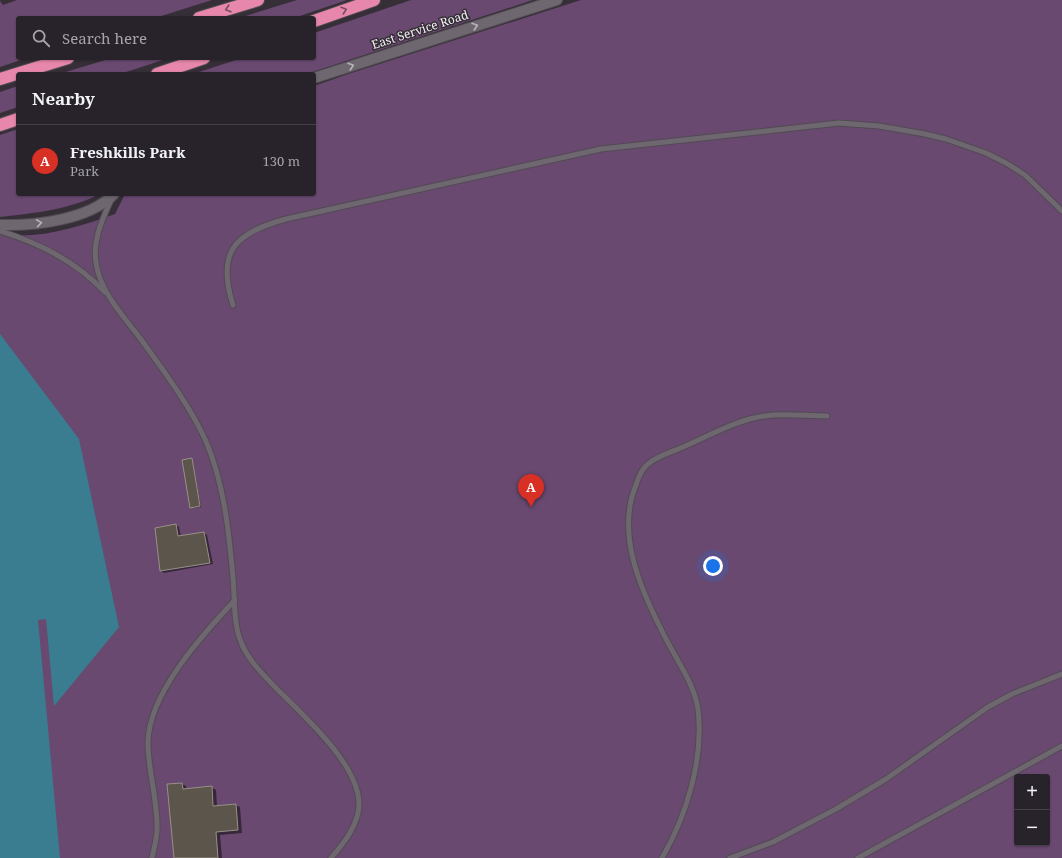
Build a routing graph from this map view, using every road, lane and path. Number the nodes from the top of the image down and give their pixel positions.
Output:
1 (258, 0) edge
2 (374, 0) edge
3 (557, 0) edge
4 (205, 16) edge
5 (316, 20) edge
6 (62, 60) edge
7 (198, 60) edge
8 (23, 72) edge
9 (163, 72) edge
10 (16, 74) edge
11 (316, 77) edge
12 (0, 79) edge
13 (16, 120) edge
14 (0, 125) edge
15 (112, 196) edge
16 (113, 196) edge
17 (1062, 210) edge
18 (0, 225) edge
19 (0, 231) edge
20 (110, 297) junction
21 (233, 305) dead end
22 (827, 416) dead end
23 (235, 600) junction
24 (1062, 674) edge
25 (1062, 746) edge
26 (152, 858) edge
27 (331, 858) edge
28 (663, 858) edge
29 (730, 858) edge
30 (858, 858) edge

1 -> 4 highway
5 -> 2 highway
11 -> 3 street, East Service Road
6 - 8 highway
7 - 9 highway
10 - 12 highway
13 - 14 highway
18 -> 15 street
16 - 20 lane
17 - 21 lane
19 - 20 lane
20 - 23 lane
22 - 28 lane
23 - 26 lane
23 - 27 lane
24 - 29 lane
25 - 30 lane

